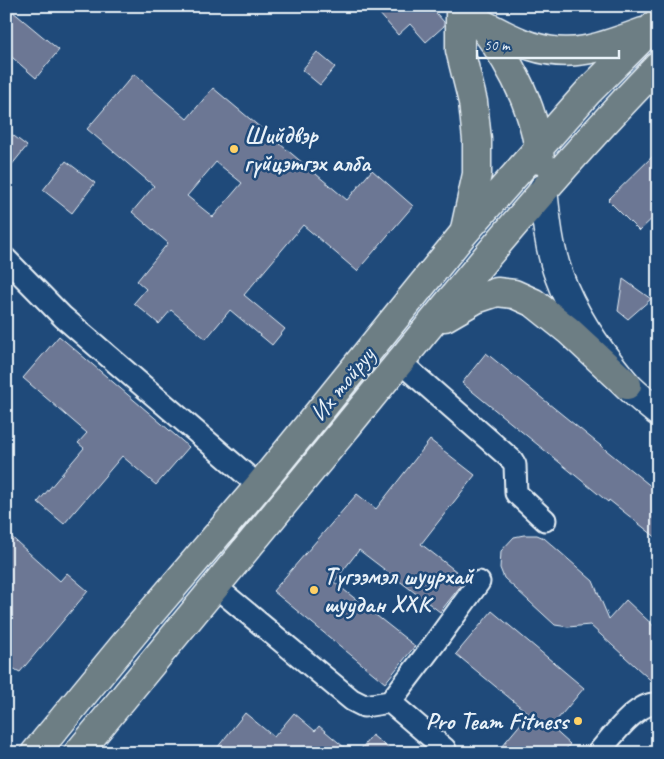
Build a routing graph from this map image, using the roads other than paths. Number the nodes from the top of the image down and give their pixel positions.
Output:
1 (460, 6) edge
2 (474, 15) edge
3 (654, 26) edge
4 (658, 66) edge
5 (539, 147) junction
6 (543, 190) junction
7 (464, 233) junction
8 (6, 259) edge
9 (429, 326) junction
10 (400, 362) junction
11 (627, 385) junction
12 (658, 412) edge
13 (259, 486) junction
14 (545, 520) dead end
15 (479, 582) dead end
16 (216, 587) junction
17 (390, 702) junction
18 (658, 704) edge
19 (35, 753) edge
20 (78, 753) edge
21 (446, 753) edge
22 (598, 753) edge

1 - 7 main road
2 - 3 main road
2 - 5 main road
3 - 5 main road, Их тойруу
4 - 6 main road, Их тойруу
5 - 6 main road
5 - 7 main road, Их тойруу
6 - 9 main road, Их тойруу
6 - 11 main road
7 - 13 main road, Их тойруу
8 - 13 street
9 - 10 main road, Их тойруу
9 - 11 main road
10 - 14 street
10 - 16 main road, Их тойруу
11 - 12 main road
13 - 19 main road, Их тойруу
15 - 17 street
16 - 17 street
16 - 20 main road, Их тойруу
17 - 21 street
18 - 22 street

